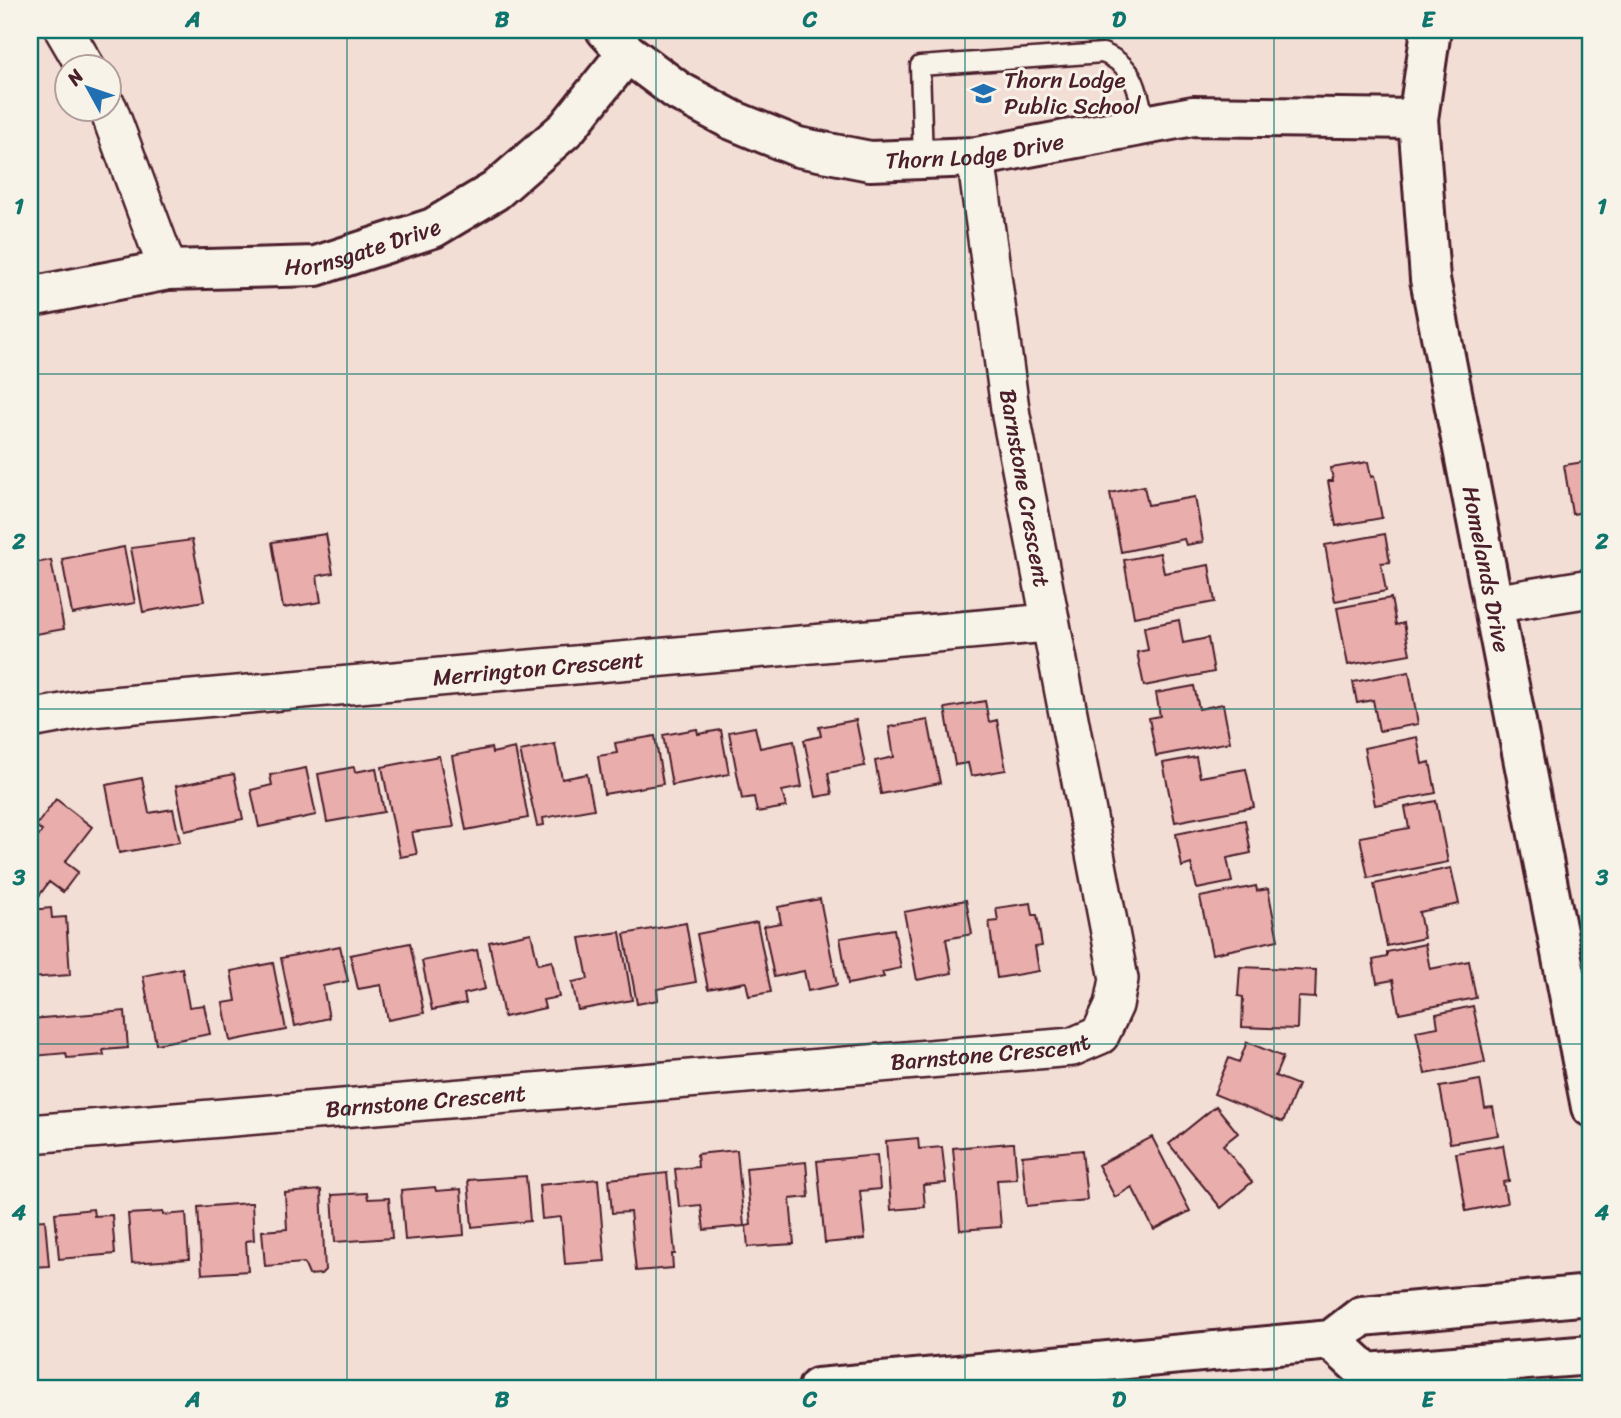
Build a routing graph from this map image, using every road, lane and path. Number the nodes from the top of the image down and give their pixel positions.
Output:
1 (64, 30) edge
2 (1431, 30) edge
3 (616, 41) edge
4 (77, 52) edge
5 (1419, 119) junction
6 (113, 122) edge
7 (1146, 124) junction
8 (976, 157) junction
9 (923, 160) junction
10 (168, 270) junction
11 (30, 297) edge
12 (1591, 588) edge
13 (1492, 604) junction
14 (1048, 623) junction
15 (30, 719) edge
16 (1591, 1107) edge
17 (30, 1134) edge
18 (1591, 1295) edge
19 (1331, 1340) junction
20 (1591, 1355) edge
21 (818, 1388) edge

1 - 4 street
2 - 5 street, Homelands Drive
3 - 9 street, Thorn Lodge Drive
3 - 10 street, Hornsgate Drive
5 - 7 street, Thorn Lodge Drive
5 - 13 street, Homelands Drive
6 - 10 street
7 - 8 street, Thorn Lodge Drive
7 - 9 lane
8 - 9 street, Thorn Lodge Drive
8 - 14 street, Barnstone Crescent
10 - 11 street, Hornsgate Drive
12 - 13 street
13 - 16 street, Homelands Drive
14 - 15 street, Merrington Crescent
14 - 17 street, Barnstone Crescent
18 - 19 street
19 - 20 street
19 - 21 street

